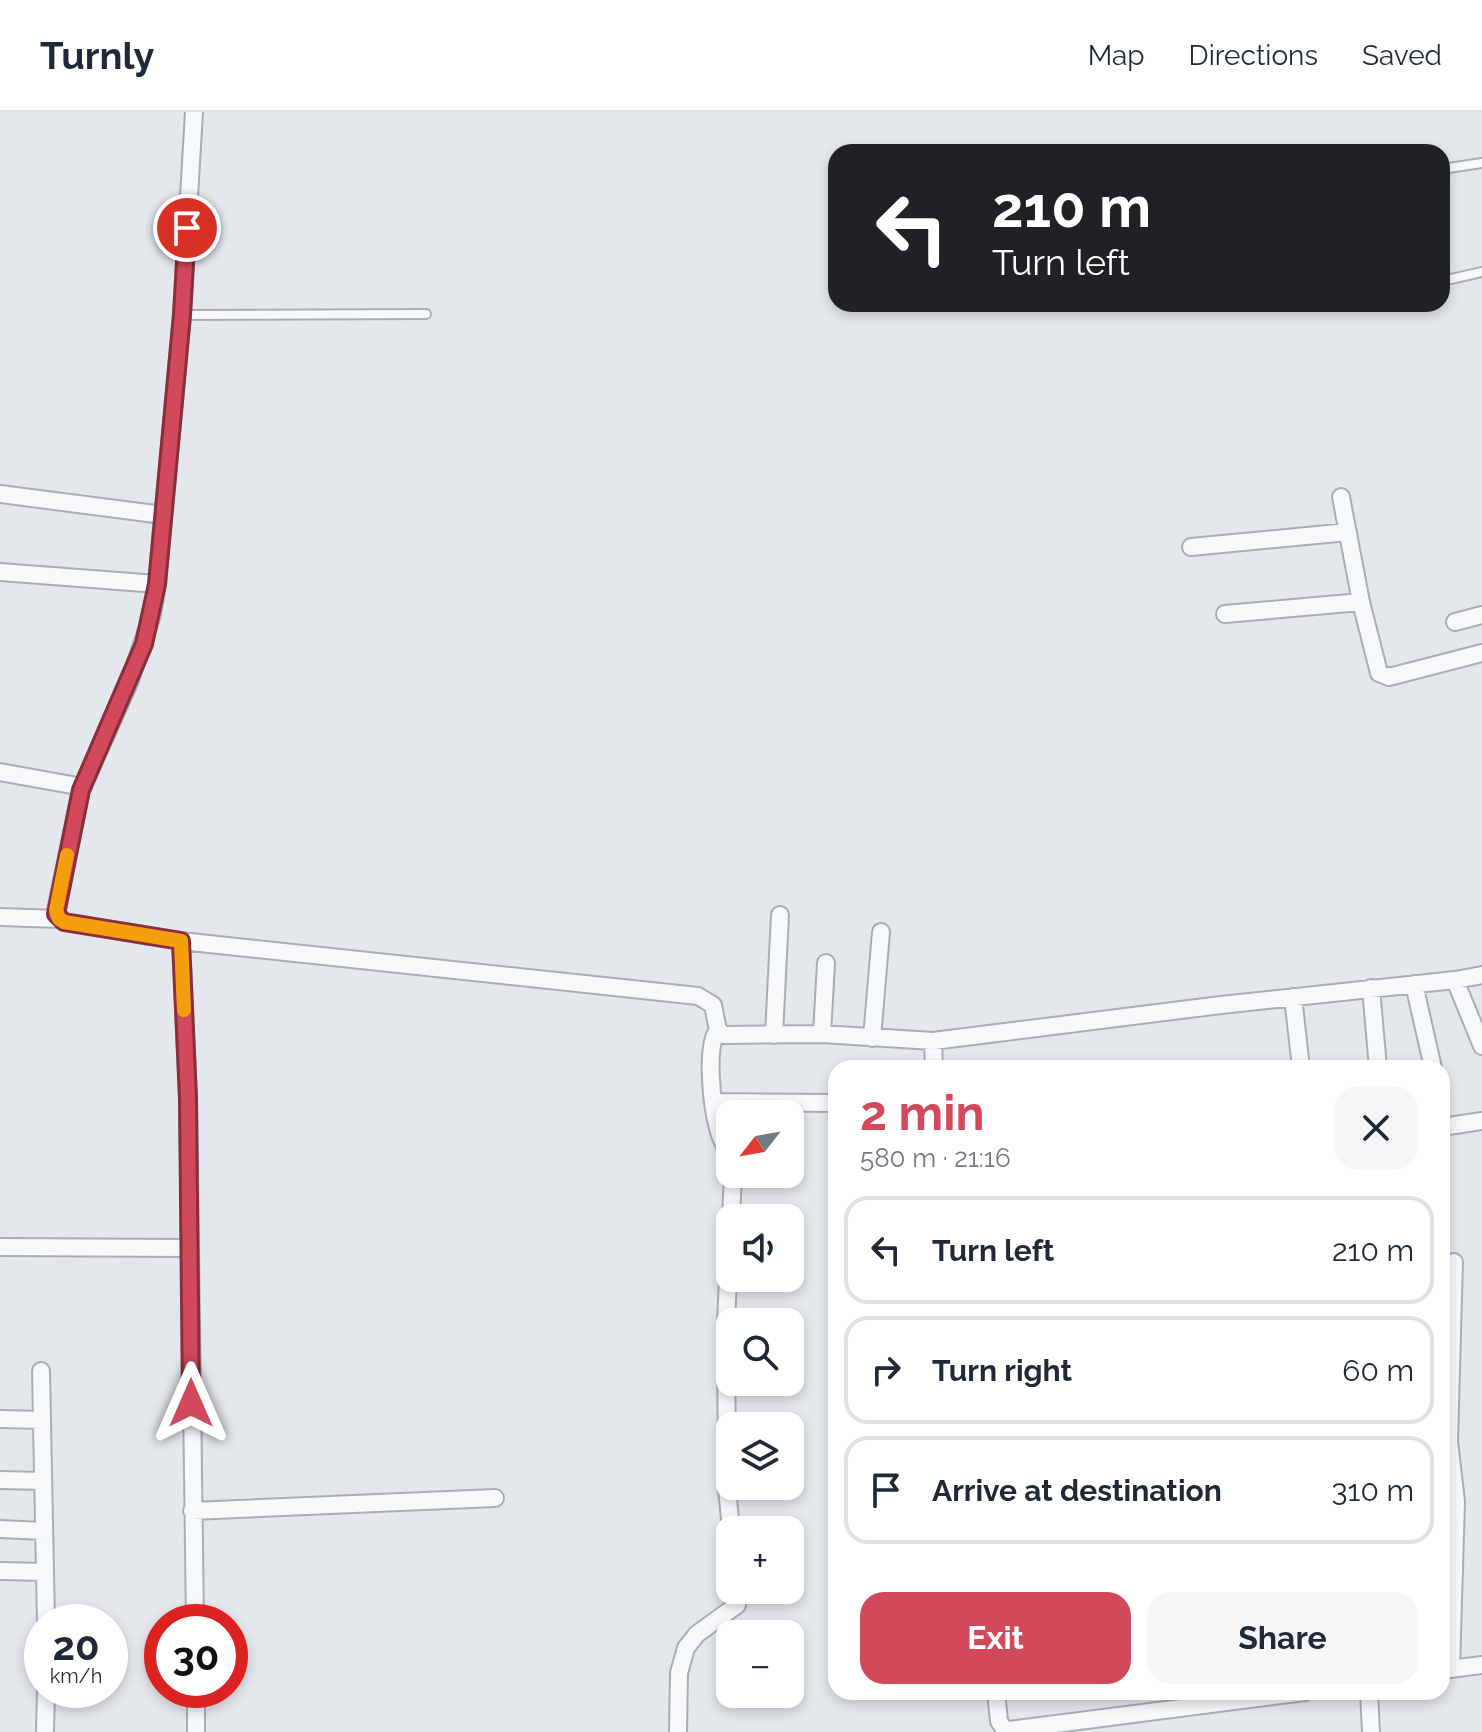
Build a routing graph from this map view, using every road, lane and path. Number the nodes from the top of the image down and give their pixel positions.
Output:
1 (194, 112) edge
2 (1482, 163) edge
3 (1450, 168) edge
4 (1482, 272) edge
5 (1450, 279) edge
6 (426, 314) dead end
7 (182, 315) junction
8 (0, 494) edge
9 (1341, 497) dead end
10 (163, 515) junction
11 (1348, 532) junction
12 (1191, 547) dead end
13 (0, 572) edge
14 (157, 584) junction
15 (1361, 602) junction
16 (1225, 614) dead end
17 (1482, 615) edge
18 (1455, 622) dead end
19 (1482, 653) edge
20 (0, 772) edge
21 (83, 787) junction
22 (780, 915) dead end
23 (0, 917) edge
24 (59, 919) junction
25 (881, 932) dead end
26 (181, 941) junction
27 (826, 963) dead end
28 (1482, 975) edge
29 (1455, 980) junction
30 (1414, 984) junction
31 (1371, 988) junction
32 (1293, 997) junction
33 (718, 1030) junction
34 (822, 1034) junction
35 (774, 1035) junction
36 (872, 1038) junction
37 (933, 1041) junction
38 (1482, 1046) edge
39 (934, 1060) edge
40 (1300, 1060) edge
41 (1377, 1060) edge
42 (1431, 1060) edge
43 (714, 1102) junction
44 (828, 1103) edge
45 (716, 1114) edge
46 (1482, 1121) edge
47 (1450, 1122) edge
48 (0, 1247) edge
49 (190, 1248) junction
50 (1454, 1262) dead end
51 (1450, 1283) edge
52 (727, 1292) edge
53 (41, 1371) dead end
54 (0, 1419) edge
55 (42, 1420) junction
56 (1450, 1450) edge
57 (0, 1480) edge
58 (43, 1481) junction
59 (495, 1498) dead end
60 (192, 1511) junction
61 (730, 1516) edge
62 (0, 1529) edge
63 (44, 1531) junction
64 (0, 1571) edge
65 (45, 1572) junction
66 (1450, 1602) edge
67 (46, 1604) edge
68 (195, 1604) edge
69 (737, 1604) edge
70 (1482, 1665) edge
71 (1450, 1669) edge
72 (997, 1700) edge
73 (1243, 1700) edge
74 (1369, 1700) edge
75 (46, 1708) edge
76 (196, 1708) edge
77 (1004, 1731) edge
78 (45, 1732) edge
79 (196, 1732) edge
80 (678, 1732) edge
81 (1371, 1732) edge

1 - 7 street
2 - 3 lane
4 - 5 lane
6 - 7 lane
7 - 10 street
8 - 10 street
9 - 11 street
10 - 14 street
11 - 12 street
11 - 15 street
13 - 14 street
14 - 21 street
15 - 16 street
15 - 19 street
17 - 18 street
20 - 21 street
21 - 24 street
22 - 35 street
23 - 24 street
24 - 26 street
25 - 36 street
26 - 33 street
26 - 49 street
27 - 34 street
28 - 29 street
29 - 30 street
29 - 38 street
30 - 31 street
30 - 42 street
31 - 32 street
31 - 41 street
32 - 37 street
32 - 40 street
33 - 35 street
33 - 43 street
34 - 35 street
34 - 36 street
36 - 37 street
37 - 39 street
43 - 44 street
43 - 45 street
46 - 47 street
48 - 49 street
49 - 60 street
50 - 51 street
52 - 61 street
53 - 55 street
54 - 55 street
55 - 58 street
56 - 66 street
57 - 58 street
58 - 63 street
59 - 60 street
60 - 68 street
62 - 63 street
63 - 65 street
64 - 65 street
65 - 67 street
69 - 80 street
70 - 71 street
72 - 77 street
73 - 77 street
74 - 81 street
75 - 78 street
76 - 79 street

